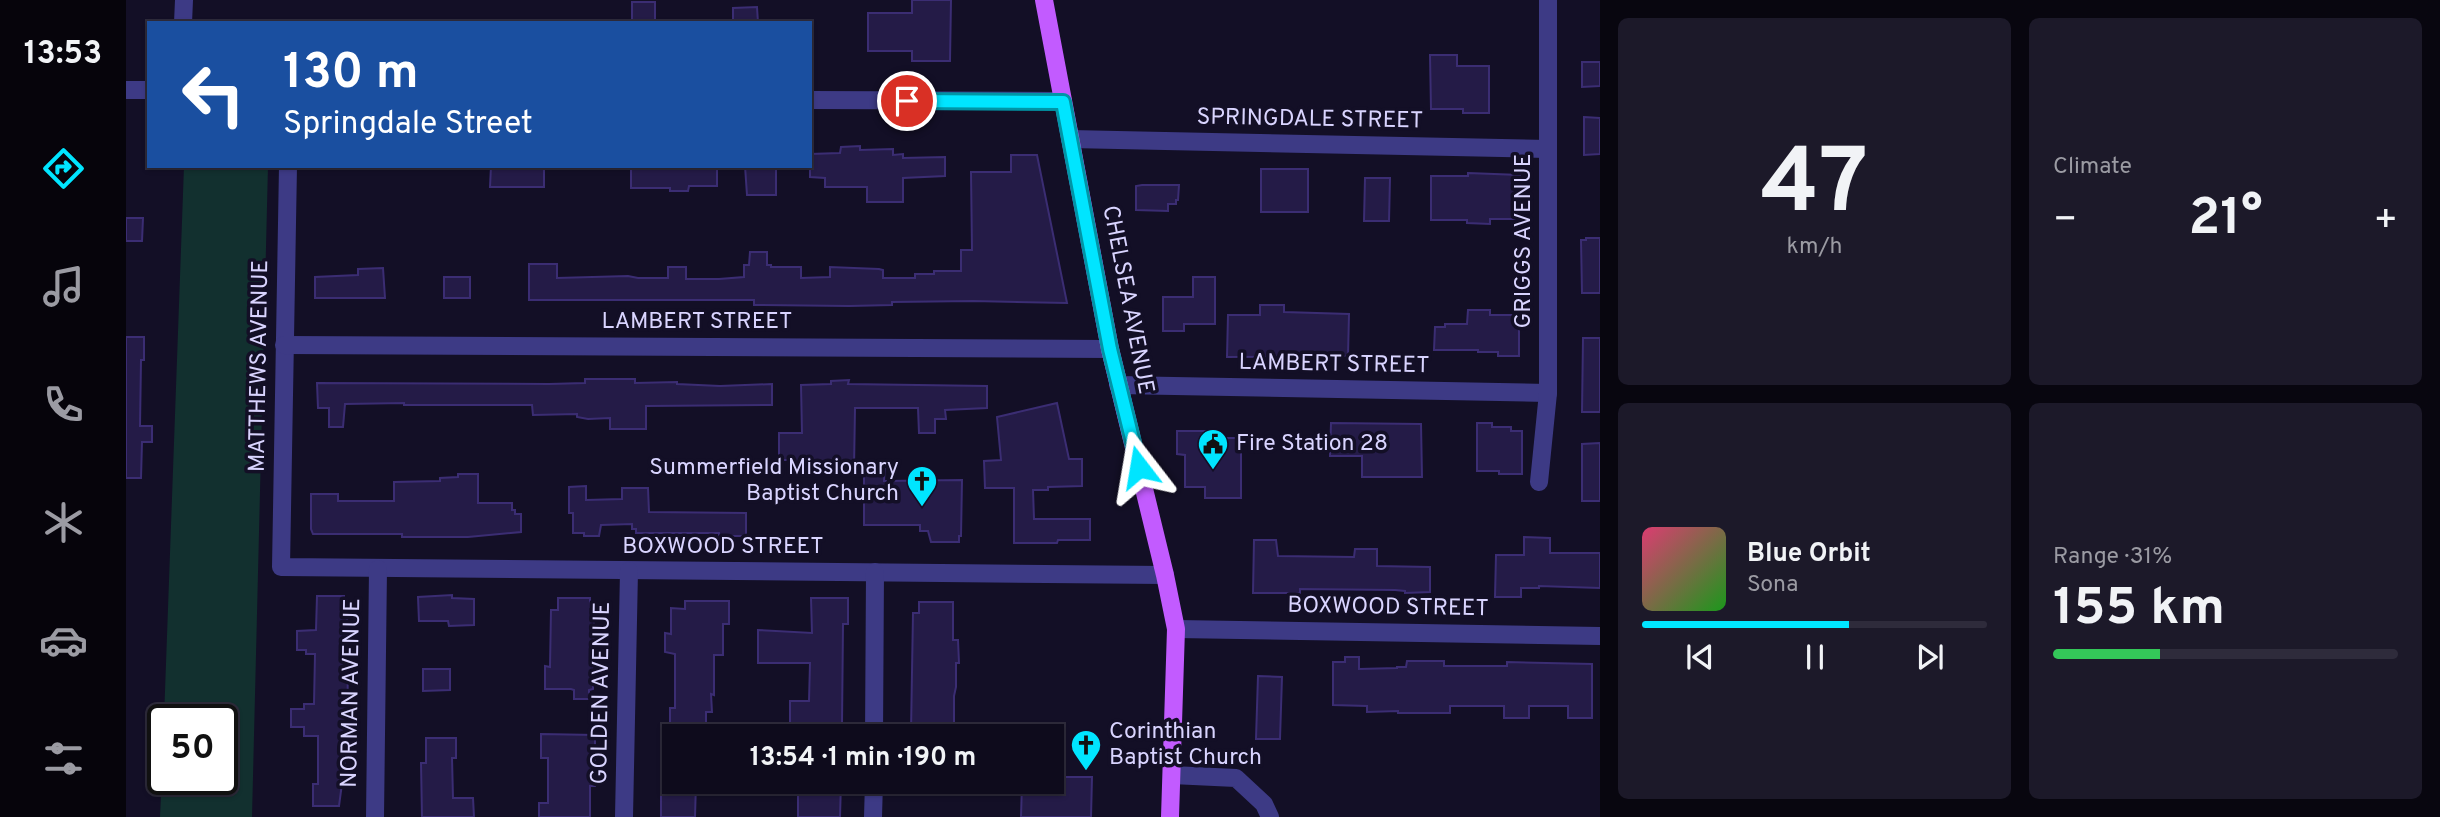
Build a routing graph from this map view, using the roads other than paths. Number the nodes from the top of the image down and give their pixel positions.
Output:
1 (184, 0) edge
2 (1044, 0) edge
3 (1548, 0) edge
4 (183, 21) edge
5 (126, 90) edge
6 (147, 90) edge
7 (812, 100) edge
8 (1063, 102) junction
9 (1070, 139) junction
10 (1548, 149) junction
11 (288, 168) edge
12 (284, 345) junction
13 (1110, 349) junction
14 (1118, 385) junction
15 (1548, 393) junction
16 (1539, 482) dead end
17 (281, 567) joint
18 (378, 569) junction
19 (629, 570) junction
20 (875, 572) junction
21 (1165, 575) junction
22 (1176, 629) junction
23 (1600, 636) edge
24 (874, 724) edge
25 (1172, 775) junction
26 (874, 794) edge
27 (375, 817) edge
28 (624, 817) edge
29 (873, 817) edge
30 (1170, 817) edge
31 (1270, 817) edge

1 - 4 street
2 - 8 main road, CHELSEA AVENUE
3 - 10 street, GRIGGS AVENUE
5 - 6 street
7 - 8 street
8 - 9 main road, CHELSEA AVENUE
9 - 10 street, SPRINGDALE STREET
9 - 13 main road, CHELSEA AVENUE
10 - 15 street, GRIGGS AVENUE
11 - 12 street, MATTHEWS AVENUE
12 - 13 street, LAMBERT STREET
12 - 17 street, MATTHEWS AVENUE
13 - 14 main road, CHELSEA AVENUE
14 - 15 street, LAMBERT STREET
14 - 21 main road, CHELSEA AVENUE
15 - 16 street, GRIGGS AVENUE
17 - 18 street, BOXWOOD STREET
18 - 19 street, BOXWOOD STREET
18 - 27 street, NORMAN AVENUE
19 - 20 street, BOXWOOD STREET
19 - 28 street, GOLDEN AVENUE
20 - 21 street, BOXWOOD STREET
20 - 24 street
21 - 22 main road, CHELSEA AVENUE
22 - 23 street, BOXWOOD STREET
22 - 25 main road, CHELSEA AVENUE
25 - 30 main road, CHELSEA AVENUE
25 - 31 street
26 - 29 street

